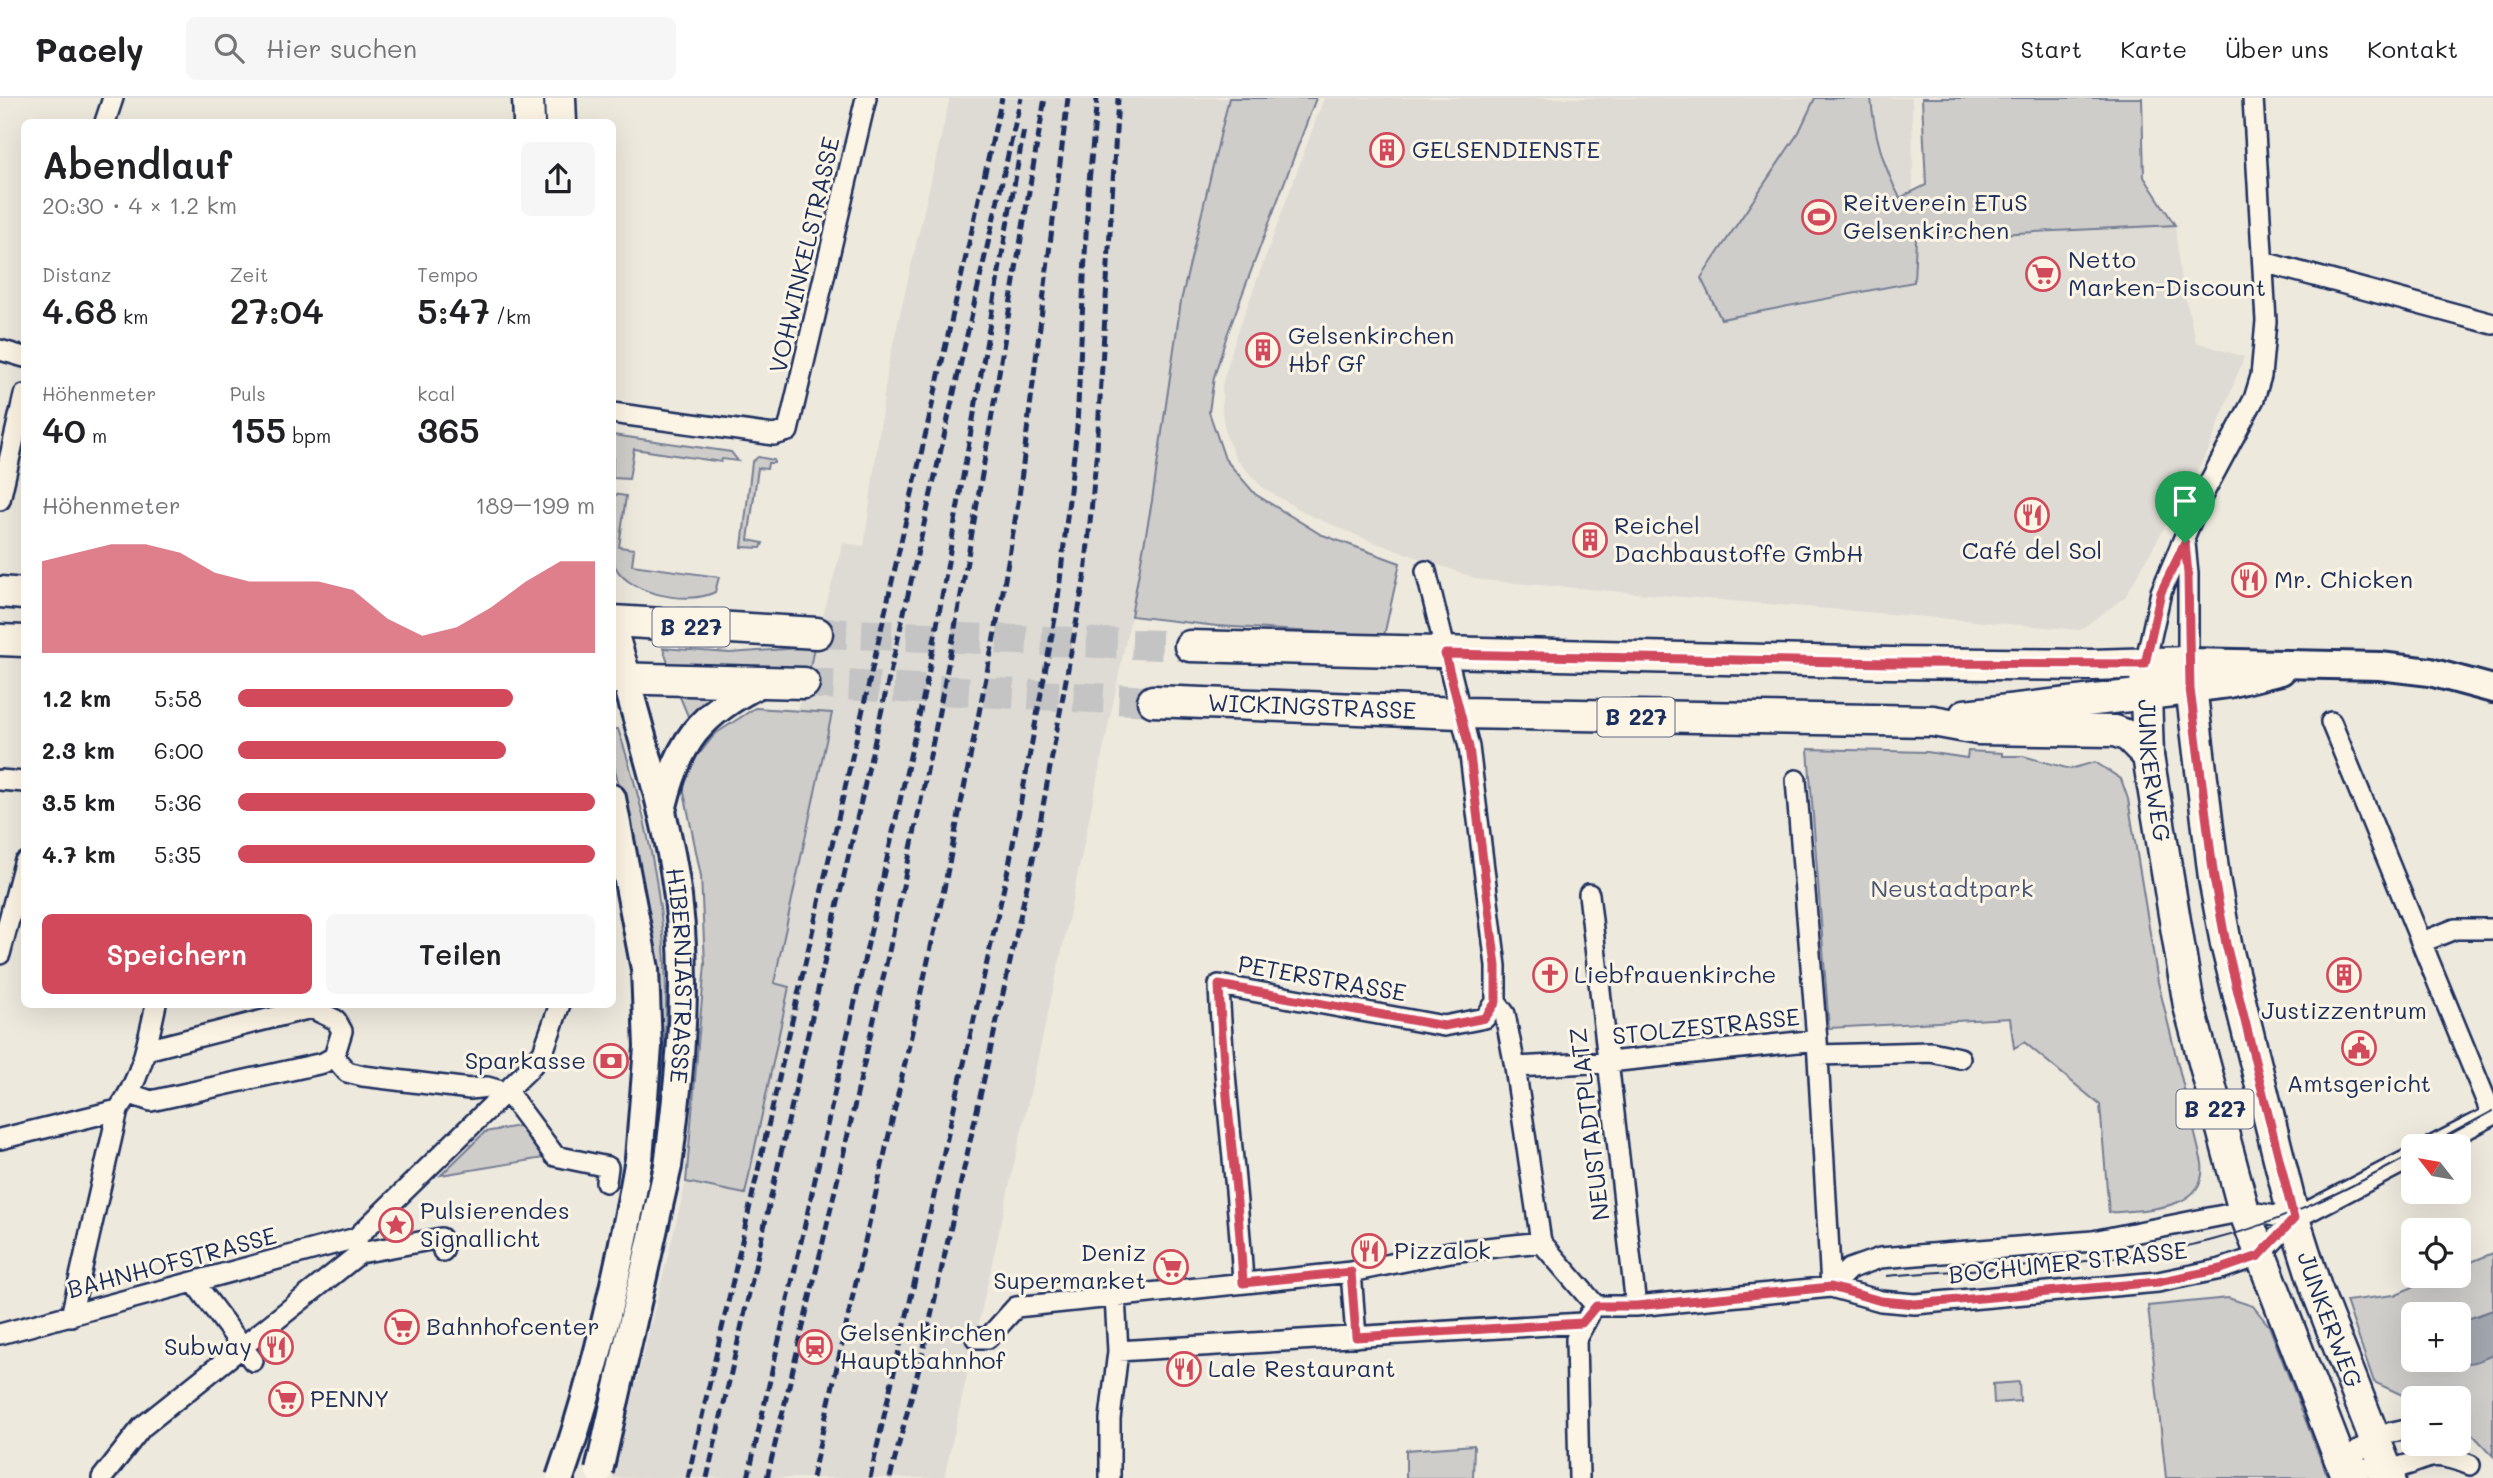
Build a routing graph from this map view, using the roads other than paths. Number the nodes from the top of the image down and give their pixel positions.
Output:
1 (113, 98) edge
2 (528, 98) edge
3 (560, 98) edge
4 (866, 98) edge
5 (2253, 98) edge
6 (106, 119) edge
7 (528, 119) edge
8 (561, 119) edge
9 (2263, 262) junction
10 (2493, 324) edge
11 (0, 350) edge
12 (21, 356) edge
13 (21, 408) edge
14 (616, 414) edge
15 (0, 500) edge
16 (2185, 543) junction
17 (1426, 571) dead end
18 (0, 592) edge
19 (21, 594) edge
20 (616, 621) edge
21 (817, 633) tunnel mouth
22 (0, 640) edge
23 (21, 641) edge
24 (1190, 646) tunnel mouth
25 (1445, 654) junction
26 (616, 655) edge
27 (2189, 675) junction
28 (620, 678) edge
29 (2144, 679) junction
30 (763, 682) junction
31 (804, 683) tunnel mouth
32 (2493, 688) edge
33 (1153, 701) tunnel mouth
34 (1460, 713) junction
35 (1933, 721) junction
36 (2331, 722) dead end
37 (2148, 756) junction
38 (0, 780) edge
39 (1796, 780) dead end
40 (21, 782) edge
41 (662, 813) junction
42 (616, 819) edge
43 (21, 874) edge
44 (1589, 894) dead end
45 (2493, 929) edge
46 (2422, 942) junction
47 (0, 954) edge
48 (1496, 1002) junction
49 (155, 1008) edge
50 (558, 1008) edge
51 (340, 1012) edge
52 (1818, 1048) junction
53 (146, 1050) junction
54 (334, 1057) junction
55 (1959, 1058) dead end
56 (1609, 1062) junction
57 (1515, 1068) junction
58 (508, 1093) junction
59 (124, 1102) junction
60 (2493, 1115) edge
61 (2456, 1134) edge
62 (0, 1139) edge
63 (2401, 1163) edge
64 (606, 1182) dead end
65 (2244, 1211) junction
66 (2294, 1219) junction
67 (1541, 1242) junction
68 (358, 1245) junction
69 (443, 1251) dead end
70 (2259, 1256) junction
71 (1351, 1272) junction
72 (194, 1282) junction
73 (1243, 1283) junction
74 (1831, 1287) junction
75 (1115, 1297) junction
76 (1596, 1306) junction
77 (1636, 1306) junction
78 (71, 1315) junction
79 (1582, 1323) junction
80 (0, 1334) edge
81 (1356, 1337) junction
82 (976, 1338) dead end
83 (1118, 1351) junction
84 (248, 1354) junction
85 (2401, 1430) edge
86 (2373, 1438) junction
87 (2462, 1456) edge
88 (2344, 1472) edge
89 (2476, 1472) edge
90 (2388, 1474) edge
91 (598, 1475) edge
92 (102, 1478) edge
93 (560, 1478) edge
94 (1110, 1478) edge
95 (1578, 1478) edge

1 - 6 street
2 - 7 main road
3 - 8 main road
4 - 14 street, VOHWINKELSTRASSE
5 - 9 street
9 - 10 street
9 - 16 street
11 - 12 street
13 - 15 street
16 - 27 street
16 - 29 street
17 - 25 street
18 - 19 main road
20 - 21 main road, B 227
22 - 23 main road
24 - 25 main road, WICKINGSTRASSE
25 - 29 main road, WICKINGSTRASSE
25 - 34 street
26 - 28 main road, B 227
27 - 29 main road, WICKINGSTRASSE
27 - 32 main road
27 - 66 main road, JUNKERWEG / B 227
28 - 30 main road, B 227
28 - 41 main road, HIBERNIASTRASSE
29 - 35 main road, WICKINGSTRASSE
29 - 37 main road, JUNKERWEG
30 - 31 main road, B 227
30 - 41 main road
33 - 34 main road, WICKINGSTRASSE / B 227
34 - 35 main road, WICKINGSTRASSE / B 227
34 - 48 street
35 - 37 main road, WICKINGSTRASSE / B 227
36 - 46 street
37 - 65 main road, JUNKERWEG / B 227
38 - 40 street
39 - 52 street
41 - 91 main road, HIBERNIASTRASSE, bridge
42 - 93 main road, HIBERNIASTRASSE, bridge
43 - 47 street
44 - 56 street, NEUSTADTPLATZ
45 - 46 street
46 - 60 street
48 - 57 street
48 - 73 street, PETERSTRASSE
49 - 53 street
50 - 58 street
51 - 53 street
51 - 54 street
52 - 55 street, STOLZESTRASSE
52 - 56 street, STOLZESTRASSE
52 - 74 street
53 - 59 street
54 - 58 street
54 - 59 street
56 - 57 street, STOLZESTRASSE
56 - 77 street, NEUSTADTPLATZ
57 - 67 street
58 - 64 street
58 - 68 street
59 - 62 street
59 - 78 street
60 - 61 street
63 - 66 street, BOCHUMER STRASSE
65 - 66 street, BOCHUMER STRASSE
65 - 70 main road, JUNKERWEG / B 227
65 - 74 street, BOCHUMER STRASSE
66 - 70 street, BOCHUMER STRASSE
66 - 86 main road, JUNKERWEG / B 227
67 - 71 street
67 - 76 street
68 - 69 street, BAHNHOFSTRASSE
68 - 72 street, BAHNHOFSTRASSE
68 - 84 street
70 - 74 street, BOCHUMER STRASSE
70 - 88 main road, JUNKERWEG / B 227
71 - 73 street
71 - 81 street
72 - 78 street, BAHNHOFSTRASSE
72 - 84 street
73 - 75 street
74 - 77 street, BOCHUMER STRASSE
75 - 82 street
75 - 83 street
76 - 77 street, BOCHUMER STRASSE
76 - 79 street
78 - 80 street, BAHNHOFSTRASSE
79 - 81 street
79 - 95 street
81 - 83 street
83 - 94 street
84 - 92 street
85 - 86 street
86 - 88 street
86 - 90 main road, JUNKERWEG / B 227
87 - 89 street
88 - 90 street
89 - 90 street

